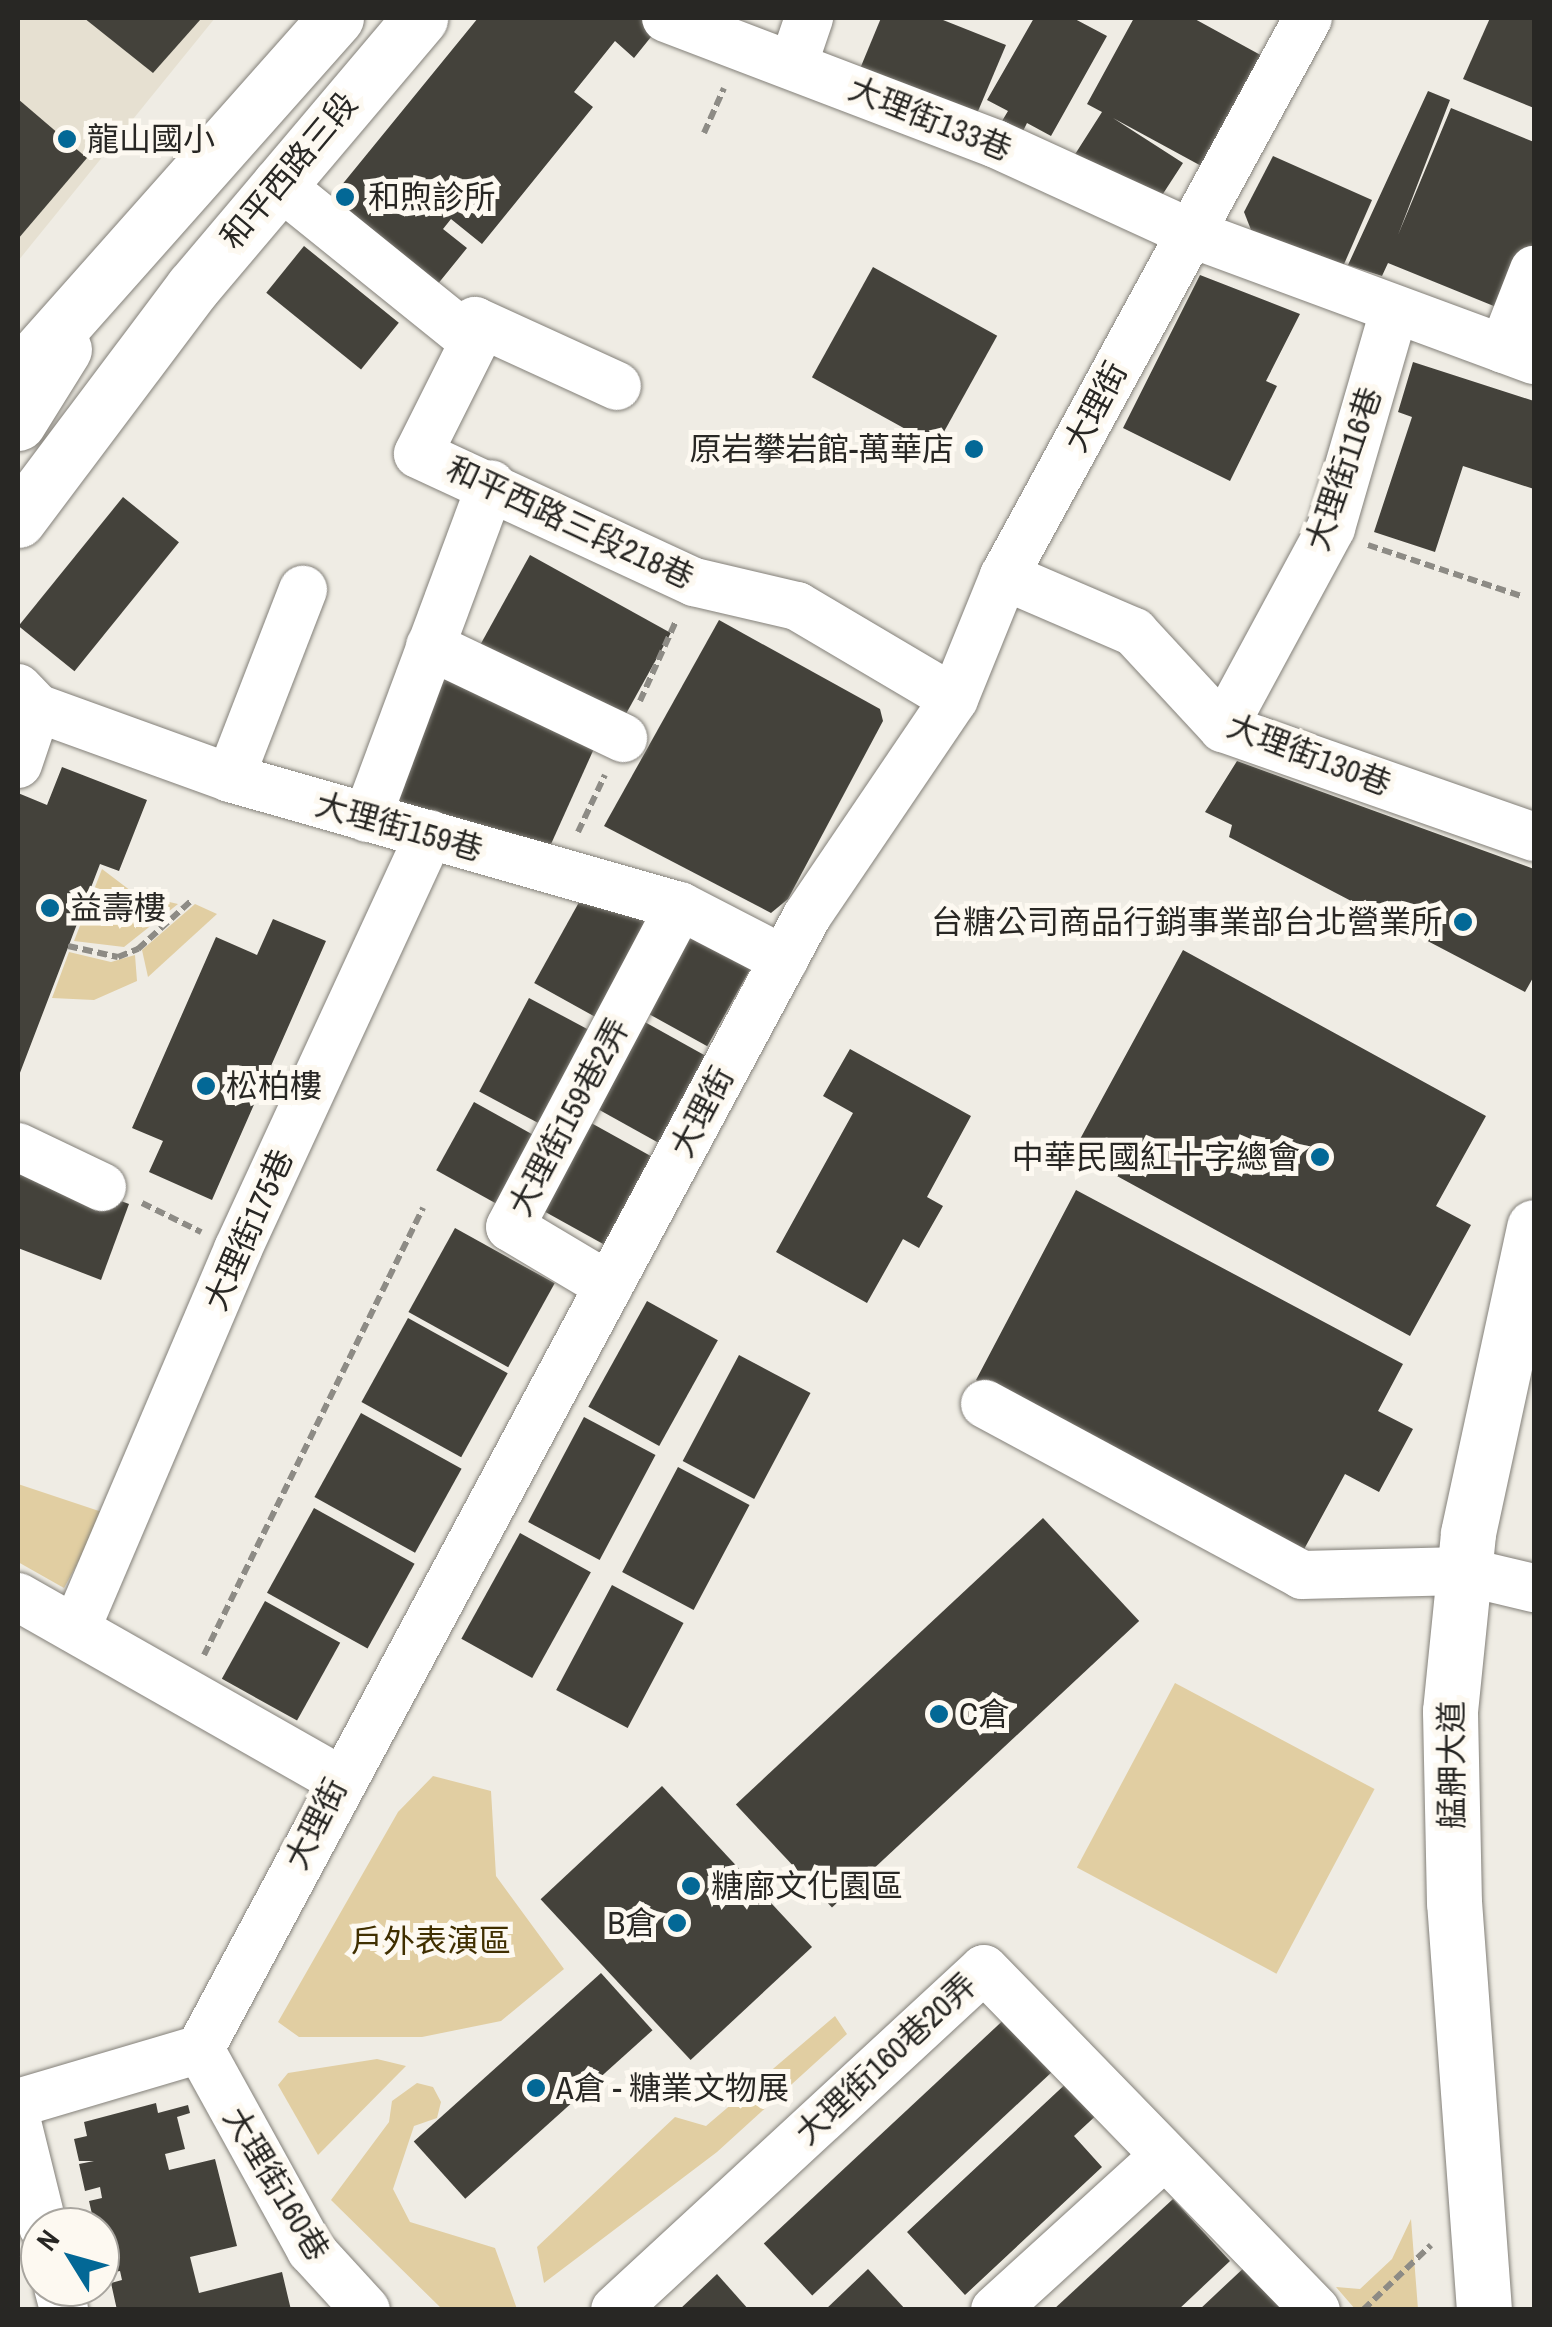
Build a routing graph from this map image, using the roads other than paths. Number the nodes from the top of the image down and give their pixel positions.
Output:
1 (420, 18) edge
2 (666, 18) edge
3 (809, 18) edge
4 (1308, 18) edge
5 (328, 20) edge
6 (792, 64) junction
7 (276, 183) junction
8 (1190, 233) junction
9 (1534, 270) edge
10 (102, 281) junction
11 (1394, 311) junction
12 (162, 326) junction
13 (474, 342) junction
14 (1519, 355) edge
15 (18, 376) edge
16 (617, 386) dead end
17 (18, 423) edge
18 (18, 468) edge
19 (491, 484) junction
20 (18, 520) edge
21 (1004, 576) junction
22 (304, 590) dead end
23 (430, 646) junction
24 (27, 698) edge
25 (954, 699) junction
26 (1223, 728) junction
27 (623, 738) dead end
28 (18, 764) edge
29 (230, 778) junction
30 (367, 818) junction
31 (430, 834) junction
32 (1534, 837) edge
33 (680, 906) junction
34 (784, 960) junction
35 (18, 1147) edge
36 (122, 1195) road end
37 (1534, 1227) edge
38 (609, 1286) junction
39 (984, 1404) dead end
40 (1462, 1572) junction
41 (1534, 1588) edge
42 (18, 1597) edge
43 (76, 1629) junction
44 (339, 1779) junction
45 (200, 2050) junction
46 (18, 2104) edge
47 (18, 2126) edge
48 (1164, 2156) junction
49 (38, 2207) edge
50 (366, 2310) edge
51 (615, 2310) edge
52 (995, 2310) edge
53 (1316, 2310) edge
54 (1484, 2310) edge

1 - 7 main road, 和平西路三段
2 - 6 street, 大理街133巷
3 - 6 street
4 - 8 street, 大理街
5 - 10 main road, 和平西路三段
6 - 8 street, 大理街133巷
7 - 12 main road, 和平西路三段
7 - 13 street
8 - 11 street
8 - 21 street, 大理街
9 - 14 street
10 - 15 main road, 和平西路三段
10 - 17 main road, 和平西路三段
11 - 14 street
11 - 26 street, 大理街116巷
12 - 18 main road, 和平西路三段
12 - 20 main road, 和平西路三段
13 - 16 street
13 - 19 street, 和平西路三段218巷
19 - 23 street
19 - 25 street, 和平西路三段218巷
21 - 25 street, 大理街
21 - 26 street, 大理街130巷
22 - 29 street
23 - 27 street
23 - 30 street
24 - 28 street
24 - 29 street, 大理街159巷
25 - 34 street, 大理街
26 - 32 street, 大理街130巷
29 - 30 street, 大理街159巷
30 - 31 street, 大理街159巷
31 - 33 street, 大理街159巷
31 - 43 street, 大理街175巷
33 - 34 street, 大理街159巷
33 - 38 street, 大理街159巷2弄
34 - 38 street, 大理街
35 - 36 street
37 - 40 main road, 艋舺大道
38 - 44 street, 大理街
39 - 40 street
40 - 41 street
40 - 54 main road, 艋舺大道
42 - 43 street
43 - 44 street
44 - 45 street, 大理街
45 - 46 street
45 - 50 street, 大理街160巷
47 - 49 street
48 - 51 street, 大理街160巷20弄
48 - 52 street
48 - 53 street, 大理街160巷20弄

